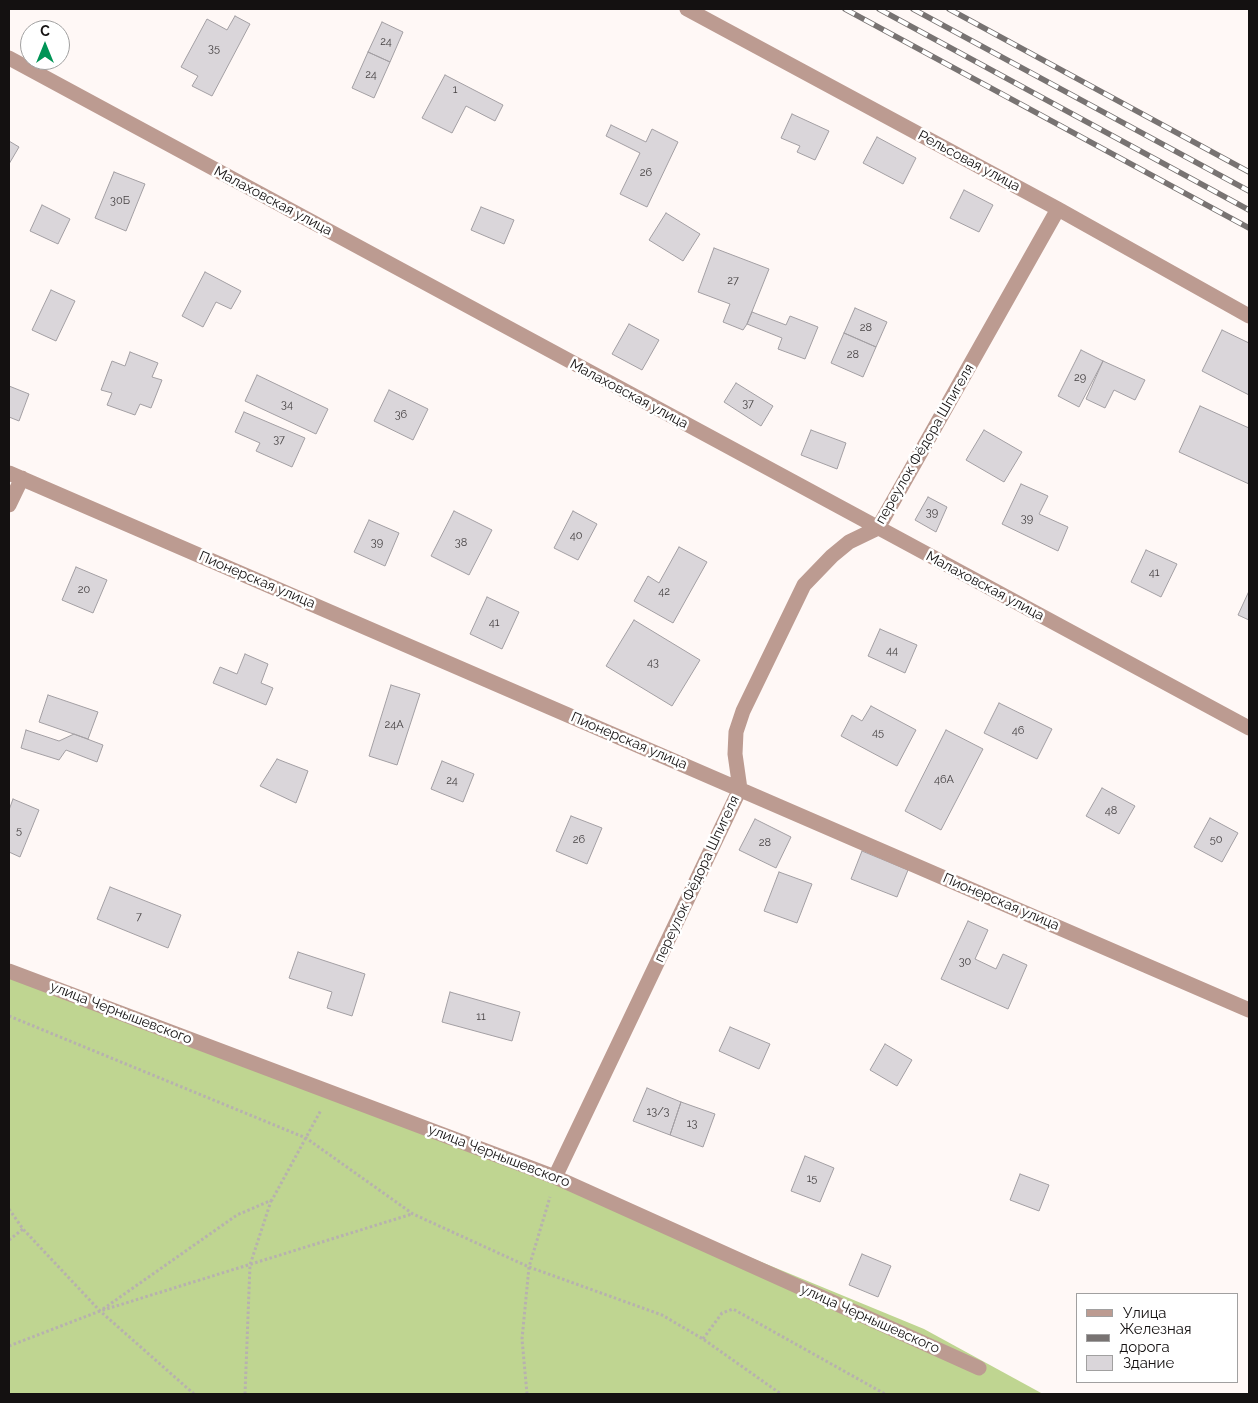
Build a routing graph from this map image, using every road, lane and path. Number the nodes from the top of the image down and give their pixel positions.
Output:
1 (687, 9) edge
2 (9, 58) edge
3 (1058, 209) junction
4 (1249, 316) edge
5 (15, 475) edge
6 (9, 505) edge
7 (878, 528) junction
8 (1249, 728) edge
9 (740, 789) junction
10 (9, 970) edge
11 (1249, 1010) edge
12 (9, 1016) edge
13 (331, 1092) junction
14 (306, 1138) junction
15 (556, 1177) junction
16 (272, 1200) junction
17 (9, 1209) edge
18 (413, 1214) junction
19 (23, 1229) junction
20 (9, 1240) edge
21 (250, 1265) junction
22 (529, 1267) junction
23 (100, 1311) junction
24 (703, 1339) junction
25 (9, 1346) edge
26 (979, 1368) dead end
27 (194, 1394) edge
28 (245, 1394) edge
29 (527, 1394) edge
30 (781, 1394) edge
31 (885, 1394) edge

1 - 3 street, Рельсовая улица
2 - 7 street, Малаховская улица
3 - 4 street, Рельсовая улица
3 - 7 street, переулок Фёдора Шпигеля
5 - 6 street
5 - 9 street, Пионерская улица
7 - 8 street, Малаховская улица
7 - 9 street, переулок Фёдора Шпигеля
9 - 11 street, Пионерская улица
9 - 15 street, переулок Фёдора Шпигеля
10 - 13 street, улица Чернышевского
12 - 14 path
13 - 14 path
13 - 15 street, улица Чернышевского
14 - 16 path
14 - 18 path
15 - 22 path
15 - 26 street, улица Чернышевского
16 - 21 path
16 - 23 path
17 - 19 path
18 - 21 path
18 - 22 path
19 - 20 path
19 - 23 path
21 - 23 path
21 - 28 path
22 - 24 path
22 - 29 path
23 - 25 path
23 - 27 path
24 - 30 path
24 - 31 path

